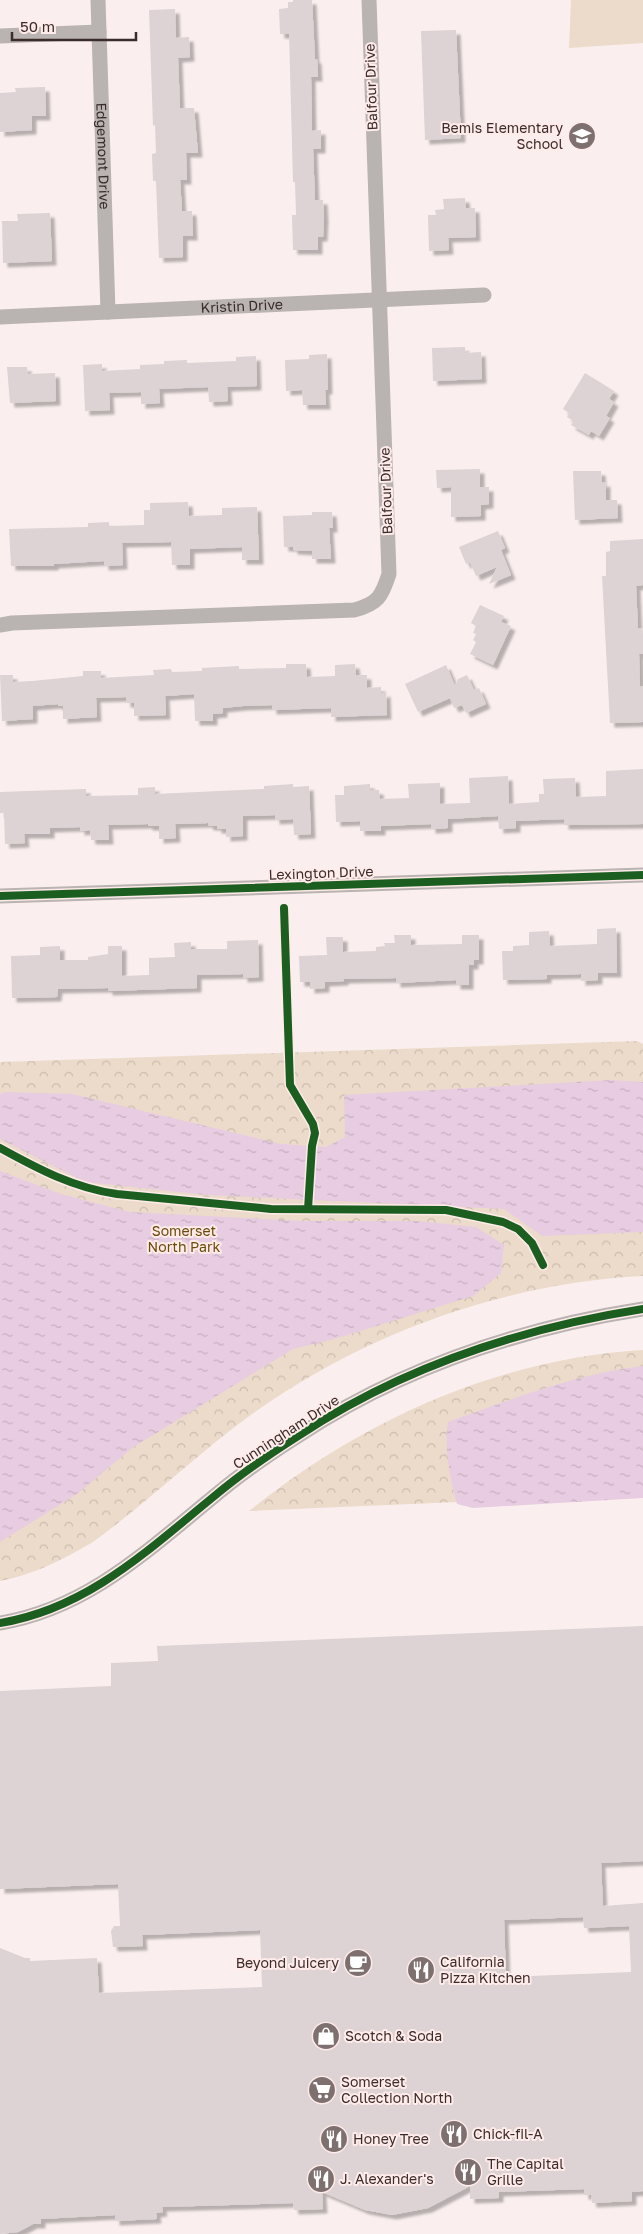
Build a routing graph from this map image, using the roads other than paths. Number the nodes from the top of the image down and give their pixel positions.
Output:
1 (98, 0) edge
2 (369, 0) edge
3 (99, 32) junction
4 (0, 36) edge
5 (484, 295) dead end
6 (378, 299) junction
7 (108, 312) junction
8 (0, 317) edge
9 (0, 625) edge
10 (643, 875) edge
11 (0, 896) edge
12 (643, 1309) edge
13 (0, 1623) edge

1 - 3 street, Edgemont Drive
2 - 6 street, Balfour Drive
3 - 4 street
3 - 7 street, Edgemont Drive
5 - 6 street, Kristin Drive
6 - 7 street, Kristin Drive
6 - 9 street, Balfour Drive
7 - 8 street, Kristin Drive
10 - 11 street, Lexington Drive
12 - 13 street, Cunningham Drive

